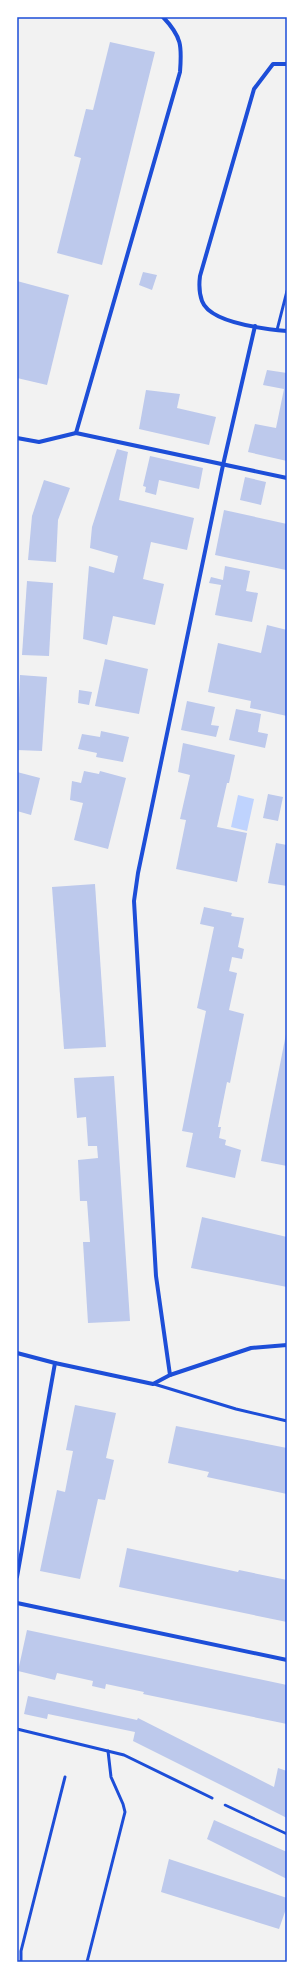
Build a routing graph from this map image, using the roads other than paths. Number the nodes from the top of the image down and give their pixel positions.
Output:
1 (163, 17) edge
2 (287, 64) edge
3 (287, 291) edge
4 (255, 326) junction
5 (277, 330) junction
6 (287, 331) edge
7 (76, 433) junction
8 (17, 438) edge
9 (223, 465) junction
10 (287, 478) edge
11 (287, 1345) edge
12 (17, 1353) edge
13 (55, 1363) junction
14 (170, 1375) junction
15 (153, 1384) junction
16 (287, 1421) edge
17 (17, 1577) edge
18 (17, 1603) edge
19 (287, 1660) edge
20 (17, 1730) edge
21 (108, 1751) junction
22 (65, 1777) dead end
23 (212, 1798) road end
24 (21, 1962) edge
25 (87, 1962) edge

1 - 7 street
2 - 4 street
3 - 5 lane
4 - 5 street
4 - 9 street
5 - 6 street
7 - 8 street
7 - 9 street
9 - 10 street
9 - 14 street
11 - 14 street
12 - 13 street
13 - 15 street
13 - 17 street
14 - 15 street
15 - 16 lane
18 - 19 street
20 - 21 lane
21 - 23 lane
21 - 25 lane
22 - 24 lane

